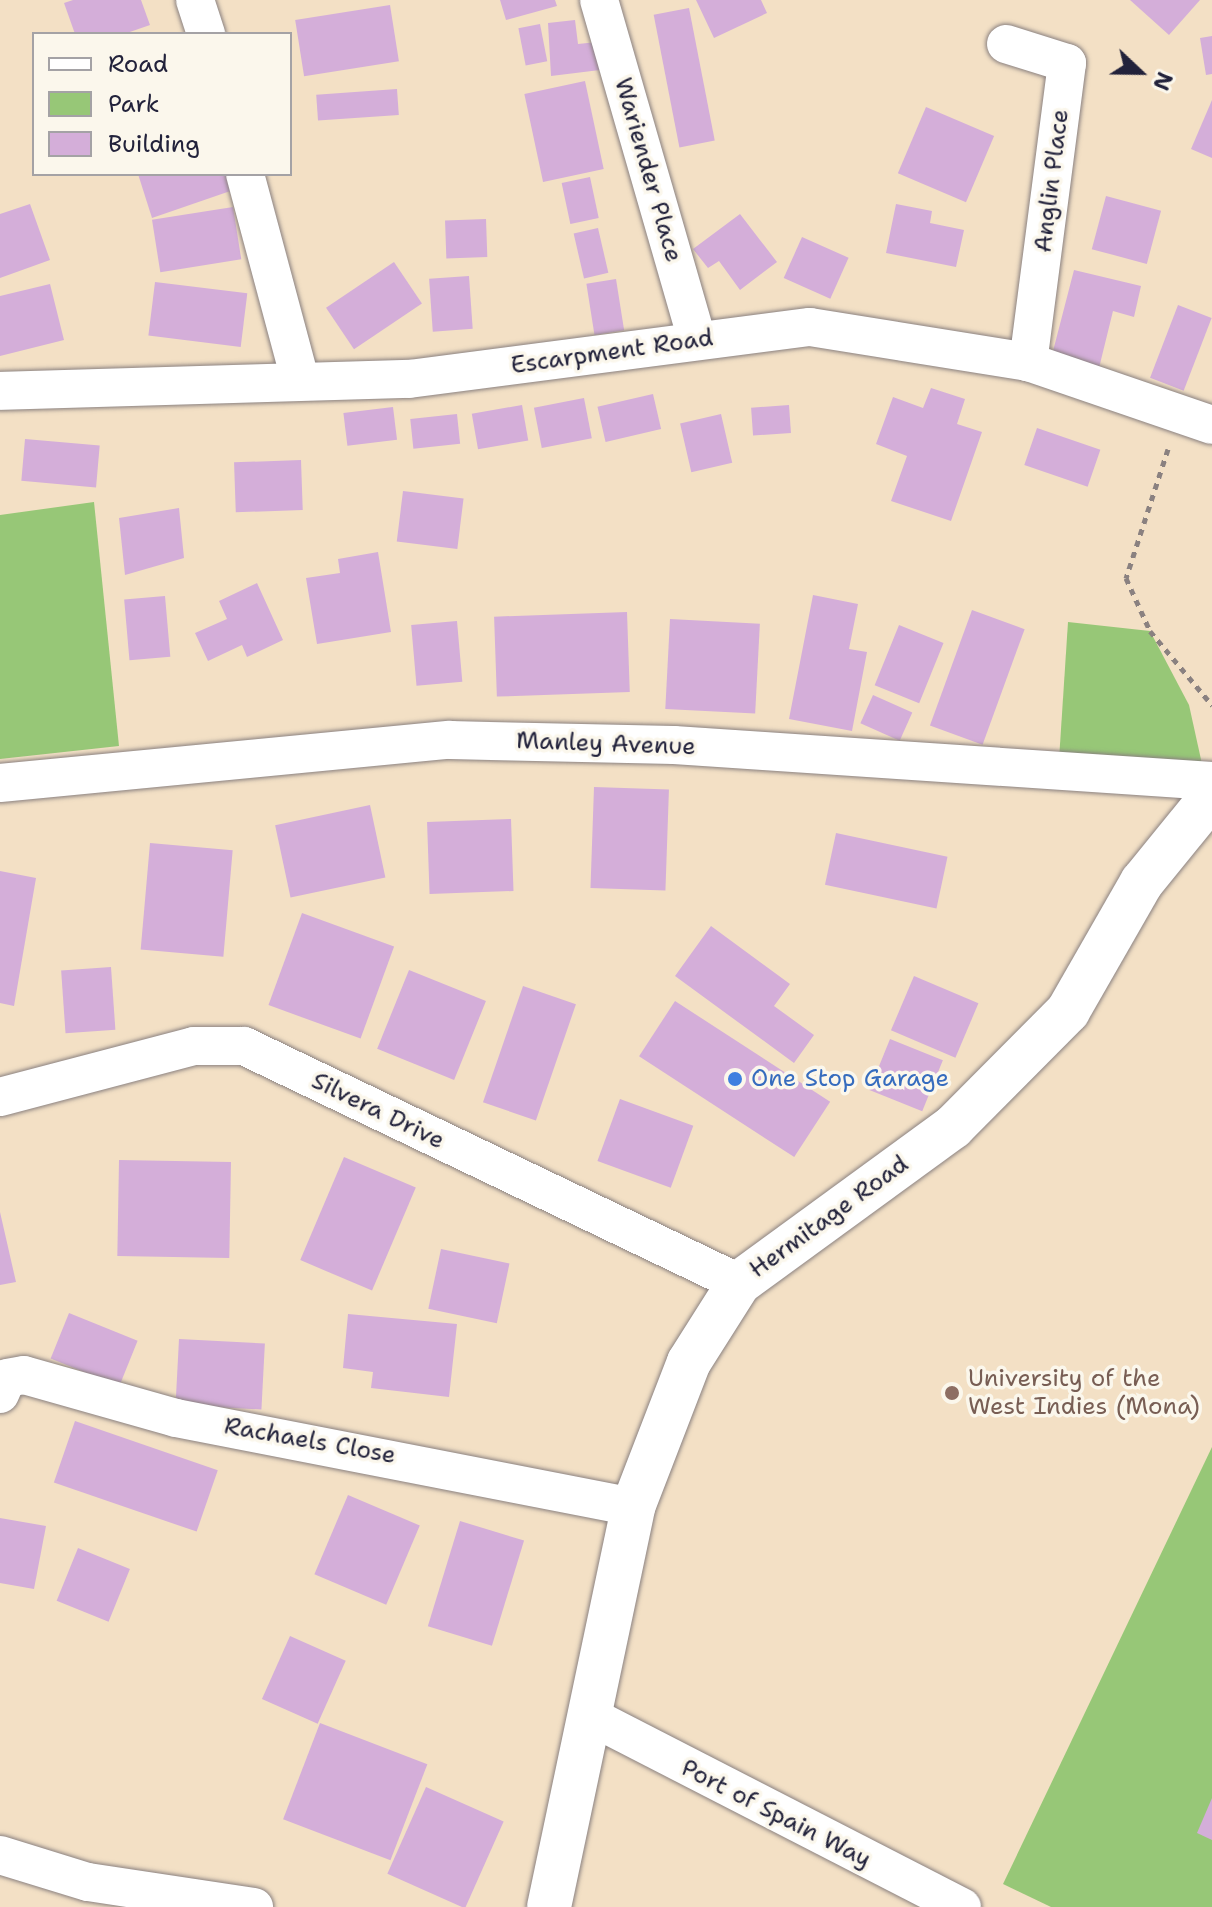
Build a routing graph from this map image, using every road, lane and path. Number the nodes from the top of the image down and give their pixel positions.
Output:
1 (195, 0) edge
2 (599, 0) edge
3 (205, 32) edge
4 (1006, 44) dead end
5 (246, 176) edge
6 (697, 340) junction
7 (1028, 362) junction
8 (300, 379) junction
9 (0, 391) edge
10 (1196, 421) edge
11 (1212, 705) edge
12 (1212, 781) edge
13 (0, 783) edge
14 (1212, 796) edge
15 (0, 1097) edge
16 (739, 1283) junction
17 (0, 1394) edge
18 (633, 1507) junction
19 (592, 1717) junction
20 (0, 1855) edge
21 (254, 1907) edge
22 (549, 1907) edge
23 (962, 1907) edge

1 - 3 street
2 - 6 street, Wariender Place
4 - 7 street, Anglin Place
5 - 8 street
6 - 7 street, Escarpment Road
6 - 8 street, Escarpment Road
7 - 10 street, Escarpment Road
8 - 9 street, Escarpment Road
10 - 11 path
12 - 13 street, Manley Avenue
14 - 16 street, Hermitage Road
15 - 16 street, Silvera Drive
16 - 18 street, Hermitage Road
17 - 18 street, Rachaels Close
18 - 19 street, Hermitage Road
19 - 22 street, Hermitage Road
19 - 23 street, Port of Spain Way
20 - 21 street

